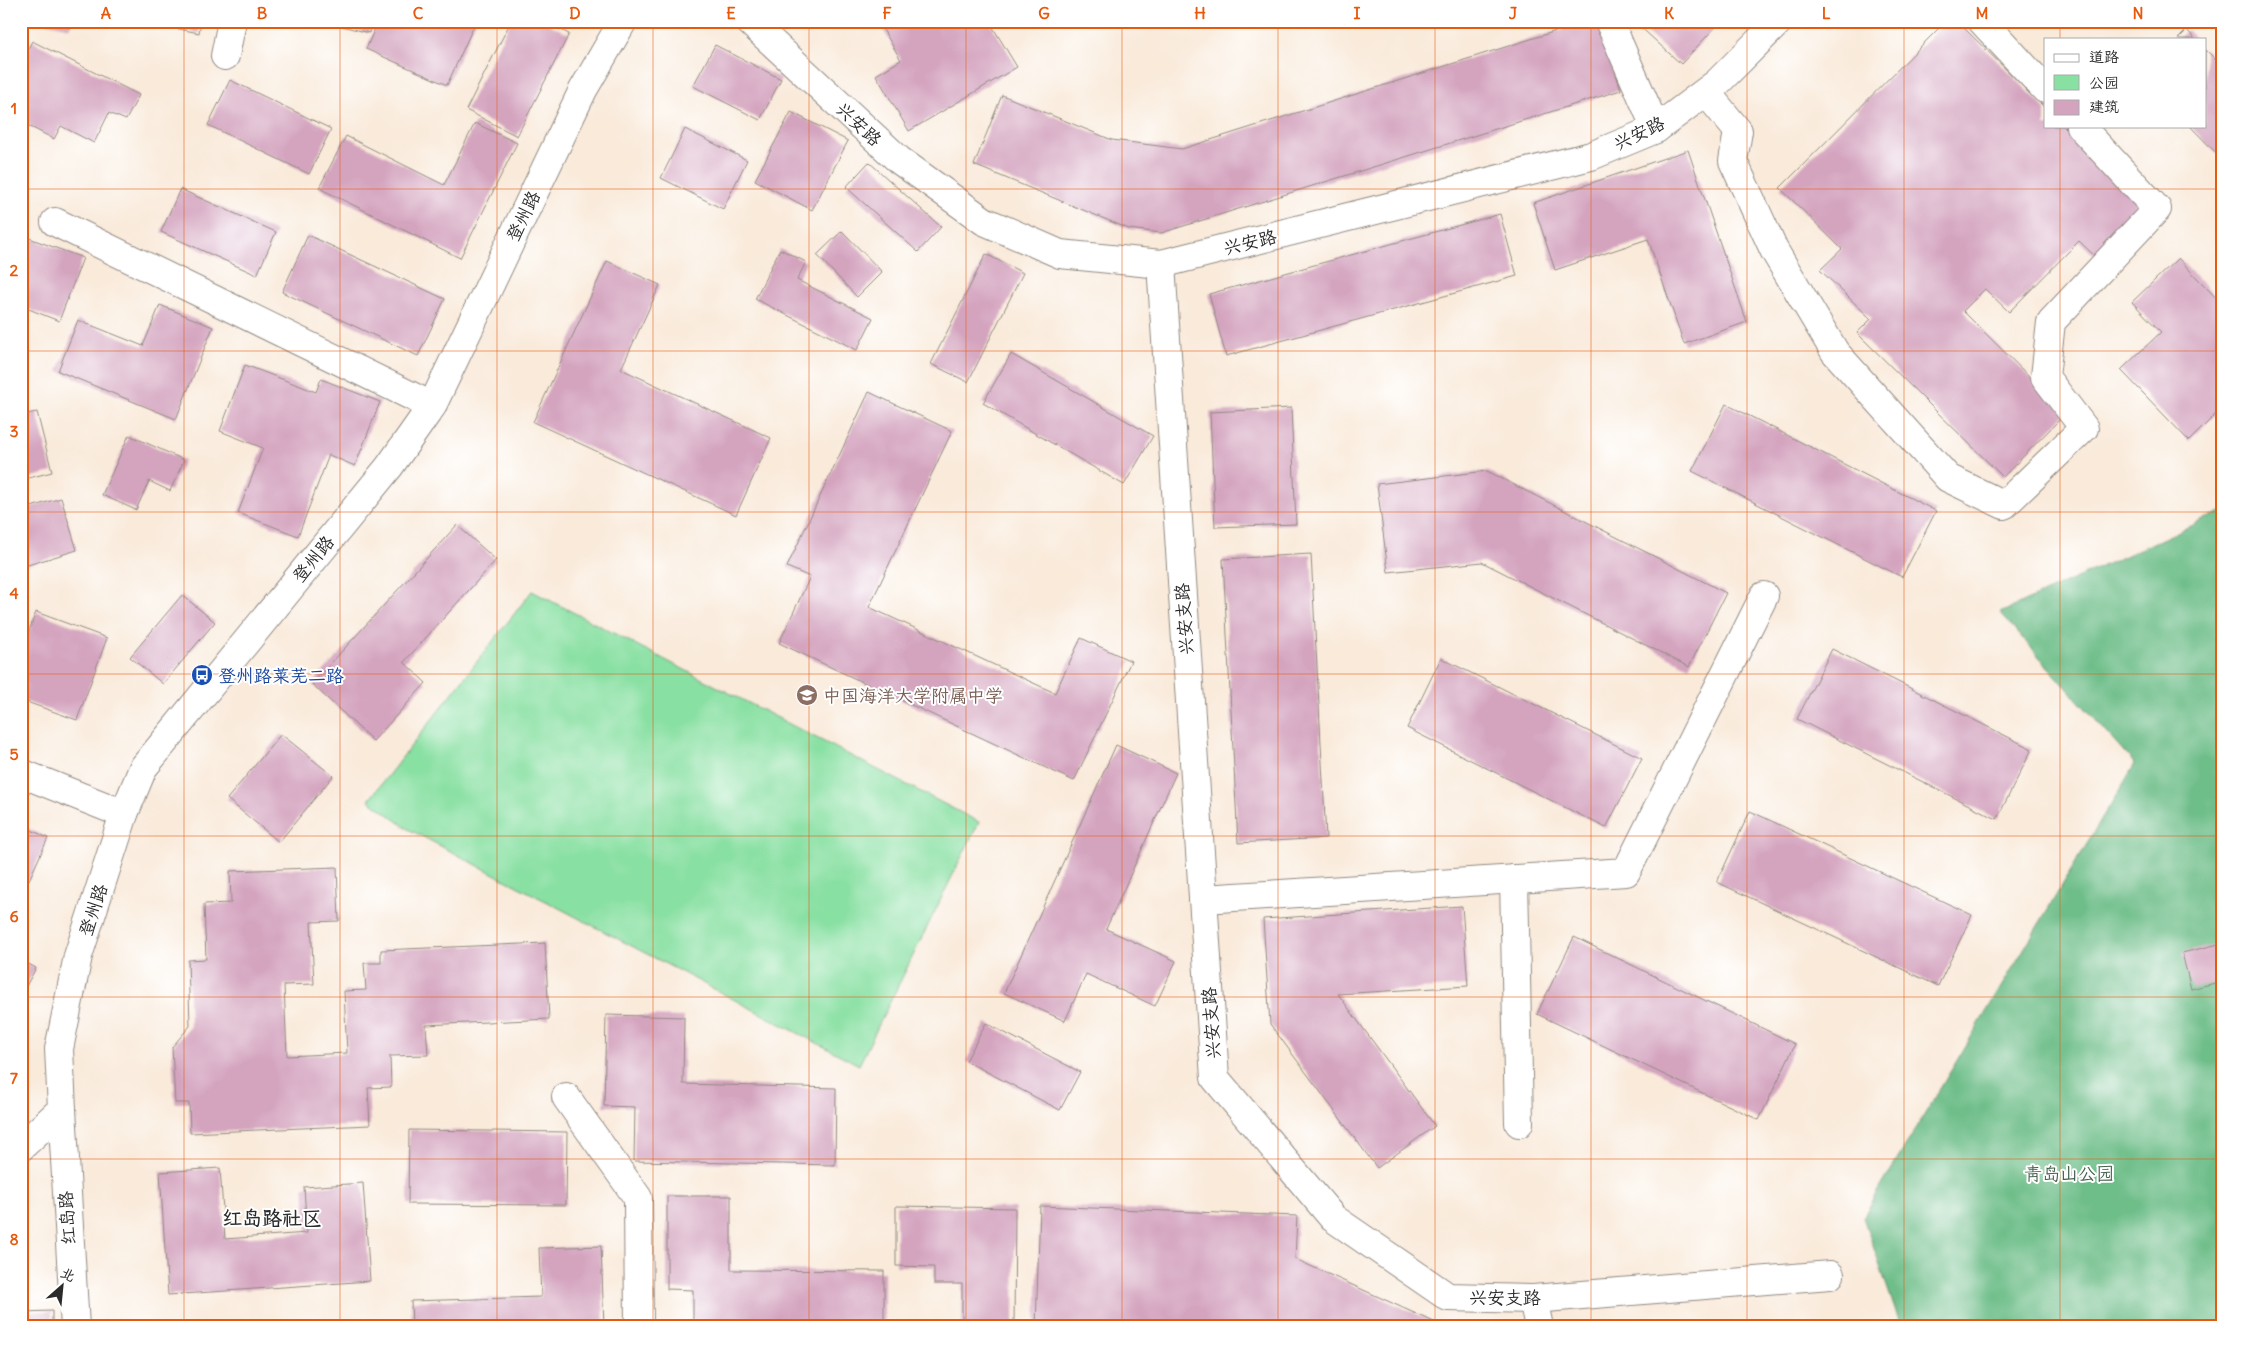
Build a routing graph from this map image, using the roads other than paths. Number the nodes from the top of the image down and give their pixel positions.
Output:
1 (232, 21) edge
2 (749, 21) edge
3 (1609, 21) edge
4 (1779, 21) edge
5 (1982, 21) edge
6 (617, 23) edge
7 (225, 56) dead end
8 (2044, 88) edge
9 (1706, 92) junction
10 (2082, 128) edge
11 (1656, 129) junction
12 (55, 222) dead end
13 (1161, 264) junction
14 (432, 406) junction
15 (1764, 596) dead end
16 (21, 773) edge
17 (124, 814) junction
18 (1514, 879) junction
19 (1203, 899) junction
20 (566, 1097) dead end
21 (62, 1109) junction
22 (1519, 1123) dead end
23 (21, 1147) edge
24 (1830, 1275) dead end
25 (1533, 1299) junction
26 (75, 1327) edge
27 (639, 1327) edge
28 (1539, 1327) edge

1 - 7 street
2 - 13 street, 兴安路
3 - 11 street
4 - 9 street, 兴安路
5 - 8 street
6 - 14 street, 登州路
9 - 10 street
9 - 11 street, 兴安路
11 - 13 street, 兴安路
12 - 14 street
13 - 19 street, 兴安支路
14 - 17 street, 登州路
15 - 18 street
16 - 17 street
17 - 21 street, 登州路
18 - 19 street
18 - 22 street
19 - 25 street, 兴安支路
20 - 27 street
21 - 23 street
21 - 26 street, 红岛路
24 - 25 street, 兴安支路
25 - 28 street

